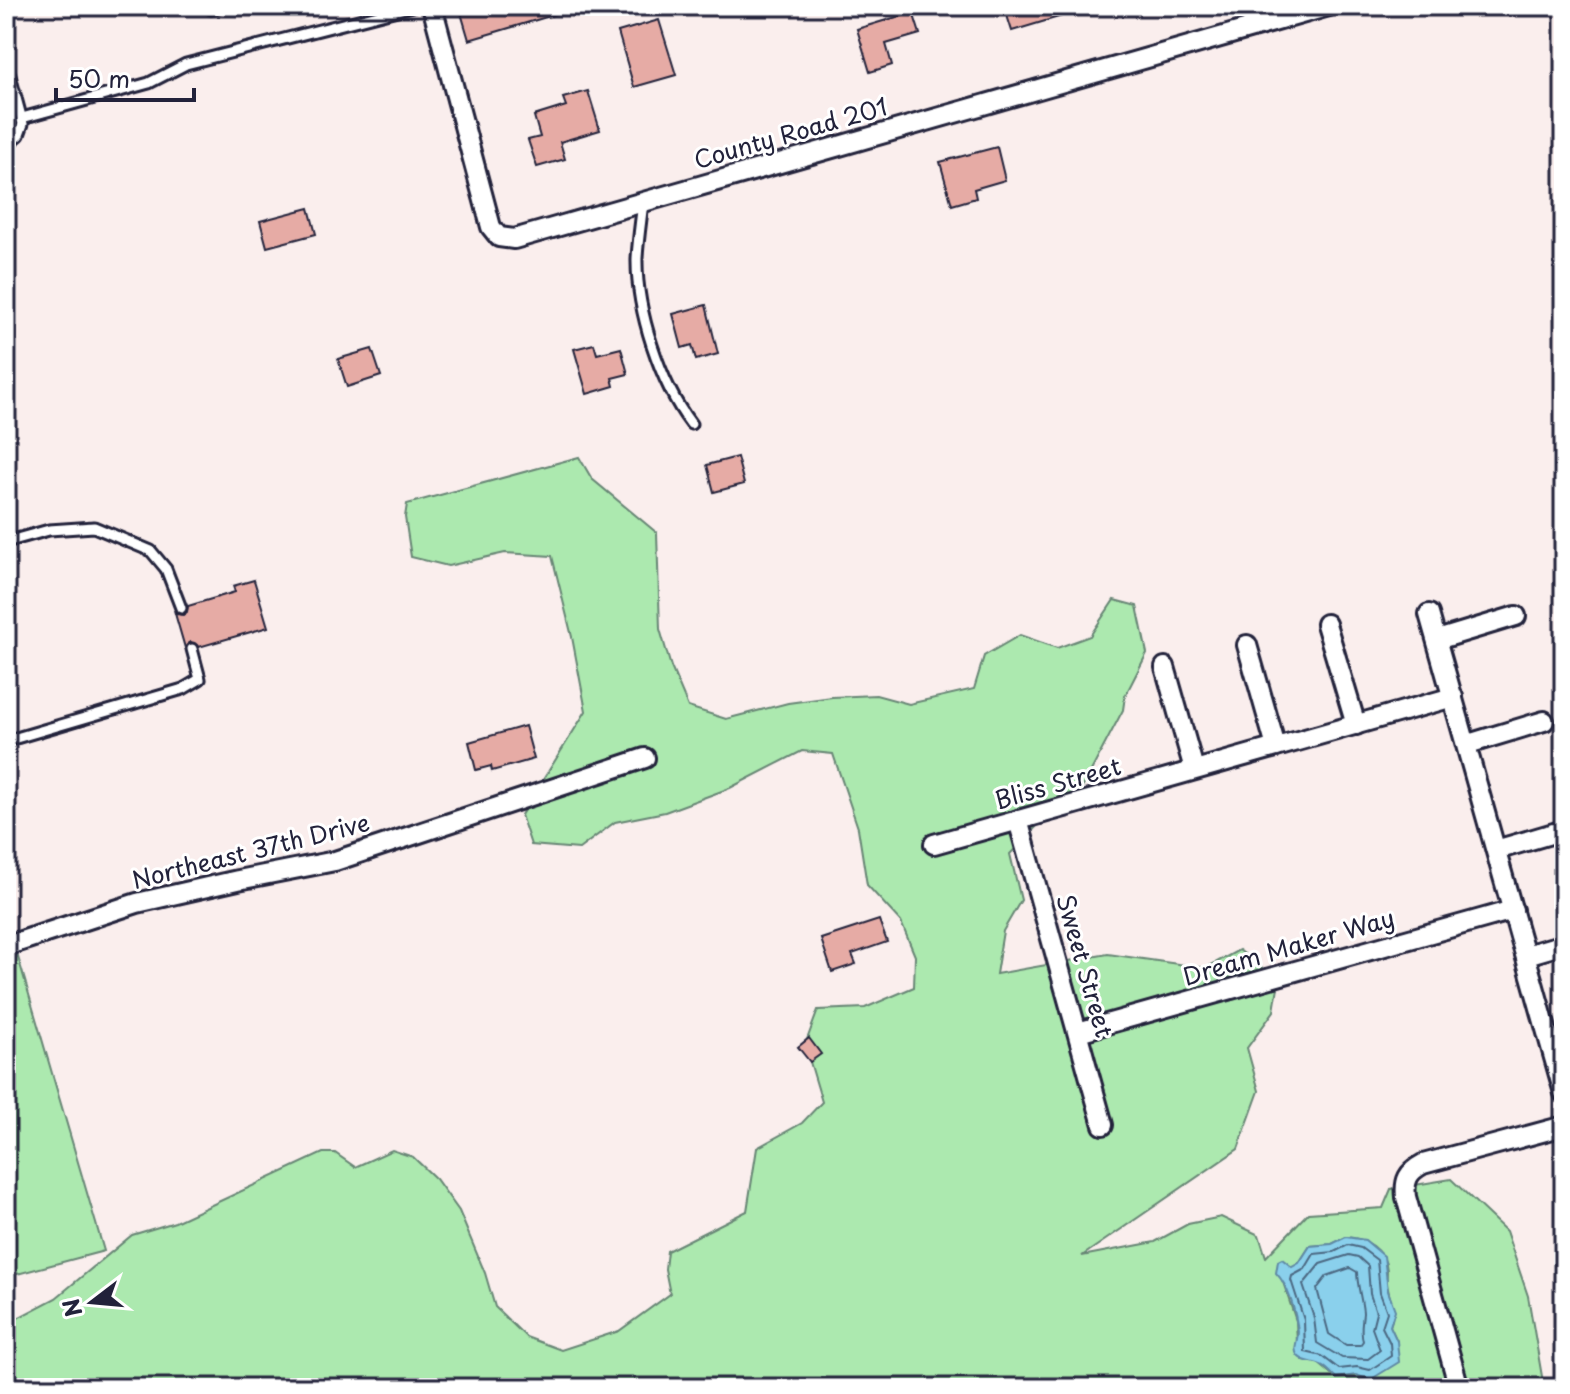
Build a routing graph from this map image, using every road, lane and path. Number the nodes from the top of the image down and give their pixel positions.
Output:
1 (413, 6) edge
2 (432, 6) edge
3 (1244, 6) edge
4 (1329, 6) edge
5 (1250, 27) junction
6 (6, 61) edge
7 (22, 118) junction
8 (6, 138) edge
9 (643, 202) junction
10 (691, 424) dead end
11 (6, 542) edge
12 (181, 608) dead end
13 (1429, 614) dead end
14 (1516, 616) dead end
15 (1326, 624) dead end
16 (1437, 640) junction
17 (1247, 645) dead end
18 (192, 649) dead end
19 (1165, 667) dead end
20 (1453, 697) junction
21 (1544, 721) dead end
22 (1356, 725) junction
23 (6, 741) edge
24 (1468, 744) junction
25 (1276, 747) junction
26 (645, 758) dead end
27 (1194, 769) junction
28 (1018, 820) junction
29 (1564, 830) edge
30 (934, 844) dead end
31 (1496, 850) junction
32 (1513, 910) junction
33 (1564, 944) edge
34 (6, 946) edge
35 (1526, 955) junction
36 (1078, 1032) junction
37 (1560, 1060) edge
38 (1564, 1093) edge
39 (1103, 1125) dead end
40 (1564, 1126) edge
41 (1459, 1388) edge

1 - 7 lane
2 - 9 street, County Road 201
3 - 5 lane
4 - 5 street, County Road 201
5 - 9 street, County Road 201
6 - 7 lane
7 - 8 lane
9 - 10 lane
11 - 12 lane
13 - 16 street
14 - 16 street
15 - 22 street
16 - 20 street
17 - 25 street
18 - 23 lane
19 - 27 street
20 - 22 street, Bliss Street
20 - 24 street
21 - 24 street
22 - 25 street, Bliss Street
24 - 31 street
25 - 27 street, Bliss Street
26 - 34 street, Northeast 37th Drive
27 - 28 street, Bliss Street
28 - 30 street, Bliss Street
28 - 36 street, Sweet Street
29 - 31 street
31 - 32 street
32 - 35 street
32 - 36 street, Dream Maker Way
33 - 35 street
35 - 37 street
36 - 39 street, Sweet Street
37 - 38 street
40 - 41 street

